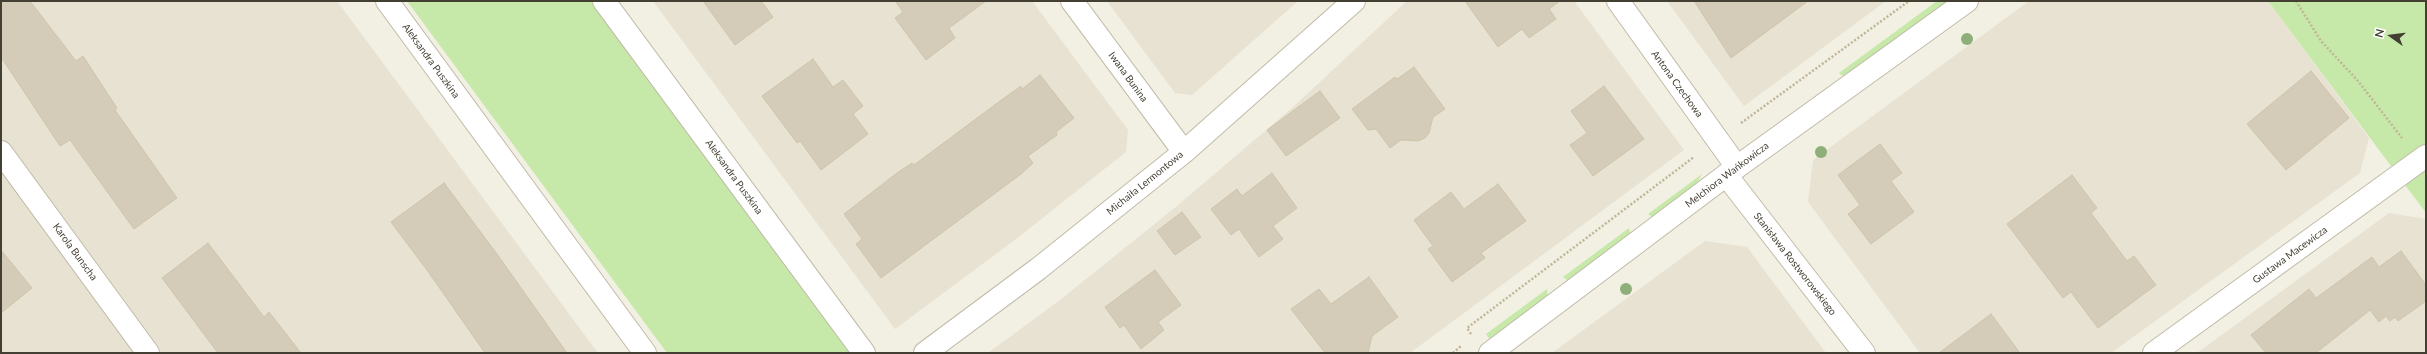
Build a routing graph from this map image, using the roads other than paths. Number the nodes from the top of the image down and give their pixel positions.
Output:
1 (387, 1) edge
2 (604, 1) edge
3 (1072, 1) edge
4 (1354, 1) edge
5 (1618, 1) edge
6 (1967, 1) edge
7 (1, 152) edge
8 (1184, 152) junction
9 (2426, 156) edge
10 (1732, 171) junction
11 (148, 353) edge
12 (645, 353) edge
13 (864, 353) edge
14 (925, 353) edge
15 (1490, 353) edge
16 (1864, 353) edge
17 (2154, 353) edge

1 - 12 street, Aleksandra Puszkina
2 - 13 street, Aleksandra Puszkina
3 - 8 street, Iwana Bunina
4 - 8 street, Michaiła Lermontowa
5 - 10 street, Antona Czechowa
6 - 10 street, Melchiora Wańkowicza
7 - 11 street, Karola Bunscha
8 - 14 street, Michaiła Lermontowa
9 - 17 street, Gustawa Macewicza
10 - 15 street, Melchiora Wańkowicza
10 - 16 street, Stanisława Rostworowskiego

